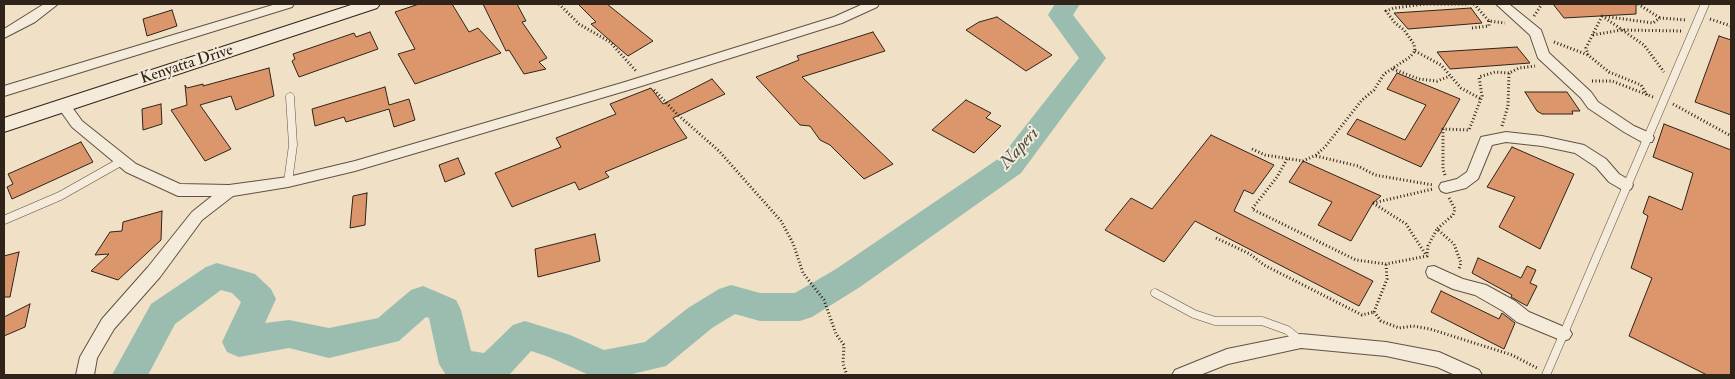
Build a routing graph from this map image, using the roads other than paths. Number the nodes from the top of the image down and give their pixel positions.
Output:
1 (52, 4) edge
2 (288, 4) edge
3 (371, 4) edge
4 (873, 4) edge
5 (1502, 4) edge
6 (1705, 4) edge
7 (4, 34) edge
8 (4, 91) edge
9 (290, 97) dead end
10 (64, 106) junction
11 (4, 125) edge
12 (1647, 138) junction
13 (122, 161) junction
14 (288, 182) junction
15 (1626, 185) junction
16 (1446, 187) road end
17 (229, 190) junction
18 (4, 220) edge
19 (1434, 272) road end
20 (1155, 293) dead end
21 (1563, 334) junction
22 (1301, 341) junction
23 (1547, 374) edge
24 (85, 375) edge
25 (1181, 375) edge
26 (1473, 375) edge

1 - 7 street
2 - 8 street
3 - 10 main road, Kenyatta Drive
4 - 14 street
5 - 12 street
6 - 12 lane
9 - 14 lane
10 - 11 main road, Kenyatta Drive
10 - 13 street
12 - 15 lane
13 - 17 street
13 - 18 lane
14 - 17 street
15 - 16 street
15 - 21 lane
17 - 24 street
19 - 21 street
20 - 22 lane
21 - 23 lane
22 - 25 street
22 - 26 street

